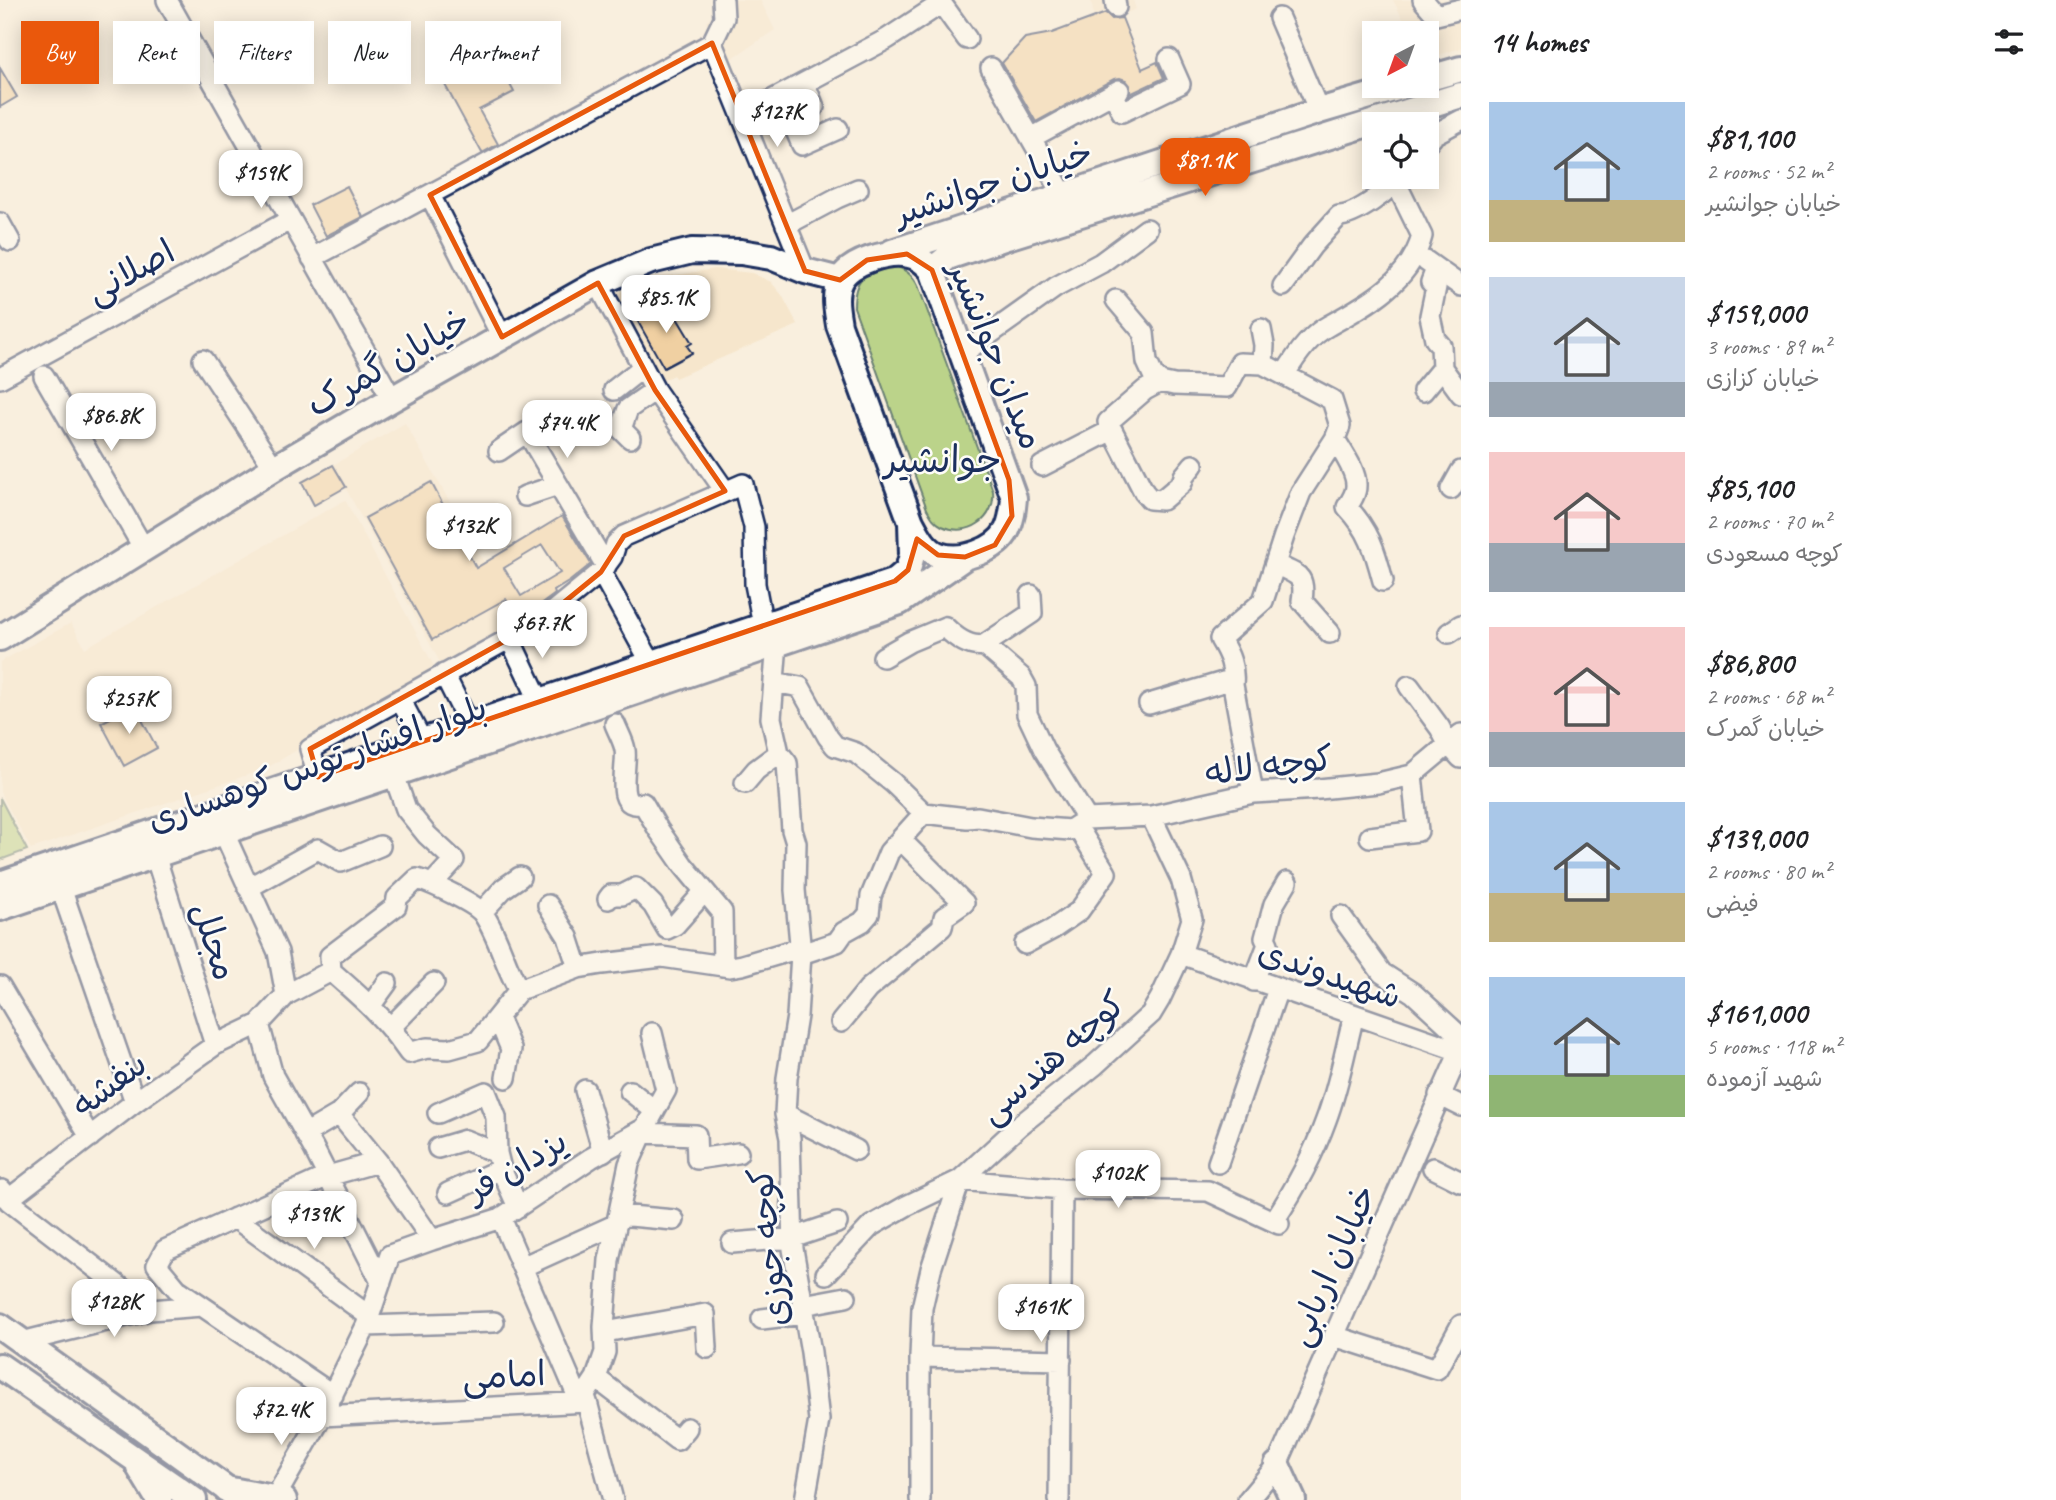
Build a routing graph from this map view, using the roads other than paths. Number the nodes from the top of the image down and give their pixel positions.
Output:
1 (167, 0) edge
2 (723, 0) edge
3 (1423, 0) edge
4 (940, 1) edge
5 (1461, 9) edge
6 (1279, 18) dead end
7 (967, 39) dead end
8 (712, 43) junction
9 (1168, 59) dead end
10 (991, 68) dead end
11 (1461, 69) edge
12 (1439, 75) edge
13 (805, 84) junction
14 (1461, 94) edge
15 (781, 96) junction
16 (1363, 98) edge
17 (814, 107) dead end
18 (1319, 111) junction
19 (742, 116) junction
20 (1461, 120) edge
21 (838, 129) dead end
22 (1439, 132) edge
23 (1031, 138) junction
24 (858, 189) dead end
25 (1388, 189) edge
26 (1402, 189) edge
27 (430, 195) junction
28 (1064, 196) junction
29 (290, 220) junction
30 (0, 223) edge
31 (786, 225) junction
32 (1147, 229) dead end
33 (10, 241) dead end
34 (1417, 253) junction
35 (885, 255) junction
36 (312, 258) junction
37 (1436, 269) junction
38 (932, 270) junction
39 (805, 271) junction
40 (840, 280) junction
41 (598, 284) junction
42 (1283, 286) dead end
43 (1461, 286) edge
44 (1116, 300) dead end
45 (1261, 329) dead end
46 (502, 337) junction
47 (963, 353) junction
48 (203, 360) dead end
49 (1263, 364) junction
50 (642, 368) junction
51 (1442, 368) junction
52 (1284, 374) junction
53 (44, 376) dead end
54 (0, 378) edge
55 (1160, 382) junction
56 (614, 390) dead end
57 (655, 390) junction
58 (1423, 391) dead end
59 (1461, 394) edge
60 (392, 399) junction
61 (1112, 430) junction
62 (630, 438) dead end
63 (1335, 439) junction
64 (499, 451) dead end
65 (1461, 452) edge
66 (1461, 458) edge
67 (1193, 465) dead end
68 (1042, 466) dead end
69 (274, 468) junction
70 (1461, 471) edge
71 (558, 485) junction
72 (734, 488) junction
73 (1451, 489) dead end
74 (526, 496) dead end
75 (911, 522) junction
76 (144, 549) junction
77 (965, 557) junction
78 (1275, 564) junction
79 (603, 569) junction
80 (1383, 581) dead end
81 (1031, 595) dead end
82 (1330, 633) dead end
83 (770, 634) junction
84 (0, 638) edge
85 (509, 638) junction
86 (984, 645) junction
87 (883, 657) dead end
88 (651, 663) junction
89 (444, 674) junction
90 (1233, 679) junction
91 (774, 682) junction
92 (1409, 687) dead end
93 (400, 699) junction
94 (539, 700) junction
95 (1149, 704) dead end
96 (469, 724) junction
97 (615, 724) dead end
98 (422, 741) junction
99 (1457, 745) edge
100 (779, 753) junction
101 (394, 775) junction
102 (1412, 775) junction
103 (318, 777) junction
104 (745, 783) dead end
105 (1253, 793) junction
106 (924, 813) junction
107 (1151, 816) junction
108 (1082, 823) junction
109 (224, 832) junction
110 (1370, 837) dead end
111 (901, 840) junction
112 (380, 846) dead end
113 (155, 855) junction
114 (520, 877) dead end
115 (1287, 882) dead end
116 (433, 883) junction
117 (0, 884) edge
118 (61, 888) junction
119 (248, 888) junction
120 (704, 892) junction
121 (608, 899) dead end
122 (548, 905) dead end
123 (0, 908) edge
124 (482, 912) junction
125 (1341, 916) dead end
126 (1025, 944) dead end
127 (800, 951) junction
128 (1181, 954) junction
129 (723, 966) junction
130 (578, 968) junction
131 (331, 971) junction
132 (1255, 981) junction
133 (387, 983) dead end
134 (434, 983) dead end
135 (0, 986) edge
136 (1278, 989) junction
137 (519, 990) junction
138 (286, 995) junction
139 (370, 1005) junction
140 (1354, 1015) junction
141 (498, 1018) junction
142 (841, 1022) dead end
143 (259, 1024) junction
144 (391, 1027) junction
145 (652, 1033) dead end
146 (215, 1045) junction
147 (1460, 1046) edge
148 (506, 1078) dead end
149 (585, 1090) dead end
150 (631, 1091) dead end
151 (359, 1093) dead end
152 (1440, 1095) junction
153 (135, 1102) junction
154 (1461, 1106) edge
155 (654, 1110) junction
156 (339, 1114) junction
157 (438, 1114) dead end
158 (785, 1114) junction
159 (643, 1131) junction
160 (305, 1134) junction
161 (90, 1137) junction
162 (438, 1148) dead end
163 (856, 1150) dead end
164 (603, 1152) junction
165 (738, 1153) dead end
166 (499, 1161) junction
167 (378, 1162) junction
168 (1218, 1163) dead end
169 (1433, 1168) dead end
170 (328, 1176) junction
171 (960, 1180) junction
172 (1461, 1182) edge
173 (1062, 1189) junction
174 (2, 1193) edge
175 (448, 1193) dead end
176 (518, 1207) junction
177 (235, 1218) junction
178 (501, 1218) junction
179 (618, 1219) junction
180 (674, 1220) dead end
181 (837, 1223) dead end
182 (792, 1238) junction
183 (432, 1240) junction
184 (732, 1244) dead end
185 (522, 1267) junction
186 (825, 1274) dead end
187 (381, 1282) junction
188 (846, 1297) dead end
189 (202, 1306) junction
190 (803, 1309) junction
191 (150, 1310) junction
192 (762, 1319) dead end
193 (368, 1321) junction
194 (494, 1322) dead end
195 (1461, 1325) edge
196 (0, 1326) edge
197 (604, 1332) junction
198 (1334, 1336) junction
199 (22, 1342) junction
200 (707, 1348) dead end
201 (920, 1357) junction
202 (1061, 1360) junction
203 (3, 1375) edge
204 (596, 1378) junction
205 (89, 1391) junction
206 (332, 1395) junction
207 (580, 1402) junction
208 (69, 1415) junction
209 (322, 1416) junction
210 (687, 1428) dead end
211 (135, 1461) junction
212 (1276, 1465) junction
213 (233, 1494) edge
214 (280, 1499) edge
215 (159, 1500) edge
216 (194, 1500) edge
217 (612, 1500) edge
218 (805, 1500) edge
219 (920, 1500) edge
220 (1059, 1500) edge
221 (1248, 1500) edge
222 (1293, 1500) edge

1 - 29 street
2 - 8 street
3 - 5 street
4 - 7 street
4 - 13 street
6 - 18 street
8 - 19 street
8 - 27 street
9 - 23 street
10 - 23 street
11 - 12 main road
13 - 15 street
13 - 17 street
14 - 38 main road, خیابان جوانشیر
15 - 19 street
15 - 21 street
16 - 18 main road, خیابان جوانشیر
18 - 28 main road, خیابان جوانشیر
19 - 31 street
20 - 22 street
23 - 28 street
24 - 31 street
25 - 42 street
26 - 34 street
27 - 36 street
27 - 46 street
28 - 35 main road, خیابان جوانشیر
29 - 36 street
29 - 54 street, اصلانی
30 - 33 street
31 - 39 street
32 - 47 street
34 - 37 street
34 - 52 street
35 - 38 main road, میدان جوانشیر
35 - 40 main road, میدان جوانشیر
36 - 60 street
37 - 43 street
37 - 51 street
38 - 47 main road, میدان جوانشیر
39 - 40 main road, خیابان گمرک
39 - 41 main road, خیابان گمرک
40 - 75 main road
41 - 46 main road, خیابان گمرک
41 - 50 street
44 - 55 street
45 - 49 street
46 - 60 main road, خیابان گمرک
47 - 77 main road, میدان جوانشیر
48 - 69 street
49 - 52 street
49 - 55 street
50 - 56 street
50 - 57 street
51 - 58 street
51 - 59 street
52 - 63 street
53 - 76 street
55 - 61 street
57 - 62 street
57 - 72 street
60 - 69 main road, خیابان گمرک
61 - 67 street
61 - 68 street
63 - 78 street
63 - 80 street
64 - 71 street
65 - 66 street
69 - 76 main road, خیابان گمرک
70 - 73 street
71 - 74 street
71 - 79 street
72 - 79 street
72 - 83 street, کوچه جوزی
75 - 77 main road
75 - 83 main road, بلوار افشار توس کوهساری
76 - 84 main road, خیابان گمرک
77 - 83 main road, بلوار افشار توس کوهساری
78 - 82 street
78 - 90 street
79 - 85 street
79 - 88 street
81 - 86 street
83 - 88 main road, بلوار افشار توس کوهساری
83 - 91 street, کوچه جوزی
83 - 101 main road, بلوار افشار توس کوهساری
85 - 89 street
85 - 94 street
86 - 87 street
86 - 108 street
88 - 94 main road, بلوار افشار توس کوهساری
89 - 93 street
89 - 96 street
90 - 95 street
90 - 105 street
91 - 100 street, کوچه جوزی
91 - 106 street
92 - 99 street
93 - 98 street
93 - 103 street
94 - 96 main road, بلوار افشار توس کوهساری
96 - 98 main road, بلوار افشار توس کوهساری
97 - 120 street
98 - 103 main road, بلوار افشار توس کوهساری
99 - 102 street, کوچه لاله
100 - 104 street
100 - 127 street, کوچه جوزی
101 - 109 main road, بلوار افشار توس کوهساری
101 - 116 street
102 - 105 street, کوچه لاله
102 - 110 street
103 - 117 main road, بلوار افشار توس کوهساری
105 - 107 street, کوچه لاله
106 - 108 street, کوچه لاله
106 - 111 street
107 - 108 street, کوچه لاله
107 - 128 street, کوچه هندسی
108 - 126 street
109 - 113 main road, بلوار افشار توس کوهساری
109 - 119 street
111 - 127 street
111 - 142 street
112 - 119 street
113 - 118 main road, بلوار افشار توس کوهساری
113 - 146 street, مجلل
114 - 124 street
115 - 132 street
116 - 124 street
116 - 131 street
118 - 123 main road, بلوار افشار توس کوهساری
118 - 153 street
119 - 138 street
120 - 121 street
120 - 129 street
122 - 130 street
124 - 137 street
125 - 147 street
127 - 129 street
127 - 158 street, کوچه جوزی
128 - 132 street, شهیدوندی
128 - 171 street, کوچه هندسی
129 - 130 street
130 - 137 street
131 - 138 street
131 - 139 street
132 - 136 street, شهیدوندی
133 - 139 street
134 - 144 street
135 - 161 street
136 - 140 street, شهیدوندی
136 - 168 street
137 - 141 street
138 - 143 street
139 - 144 street
140 - 147 street, شهیدوندی
140 - 173 street
141 - 144 street
141 - 148 street
143 - 146 street, بنفشه
143 - 160 street
145 - 155 street
146 - 153 street, بنفشه
147 - 152 street, خیابان اربابی
149 - 164 street
150 - 155 street
151 - 156 street
152 - 154 street
152 - 198 street, خیابان اربابی
153 - 161 street, بنفشه
155 - 159 street
156 - 160 street
156 - 167 street
157 - 166 street
158 - 163 street
158 - 182 street, کوچه جوزی
159 - 164 street, یزدان فر
159 - 165 street
159 - 179 street
160 - 170 street
161 - 174 street, بنفشه
162 - 166 street
164 - 176 street, یزدان فر
166 - 175 street
166 - 176 street
167 - 170 street
167 - 183 street
169 - 172 street
170 - 177 street
170 - 187 street
171 - 173 street
171 - 186 street, کوچه هندسی
171 - 201 street
173 - 202 street
174 - 191 street
176 - 178 street, یزدان فر
177 - 189 street
177 - 193 street
178 - 183 street, یزدان فر
178 - 185 street
179 - 180 street
179 - 185 street
179 - 197 street
181 - 182 street
182 - 184 street
182 - 190 street, کوچه جوزی
183 - 187 street, یزدان فر
185 - 207 street
187 - 193 street, یزدان فر
188 - 190 street
189 - 191 street
189 - 206 street
190 - 192 street
190 - 218 street, کوچه جوزی
191 - 199 street
193 - 194 street
193 - 206 street, یزدان فر
195 - 198 street
196 - 199 main road
197 - 200 street
197 - 204 street
198 - 212 street, خیابان اربابی
199 - 205 main road
201 - 202 street
201 - 219 street
202 - 220 street
203 - 208 main road
204 - 207 street
204 - 210 street
205 - 208 main road
205 - 213 main road
206 - 209 street, یزدان فر
207 - 209 street, امامی
207 - 217 street, امامی
208 - 211 main road
209 - 214 street, یزدان فر
211 - 215 main road
211 - 216 main road
212 - 221 street, خیابان اربابی
212 - 222 main road
213 - 214 main road

